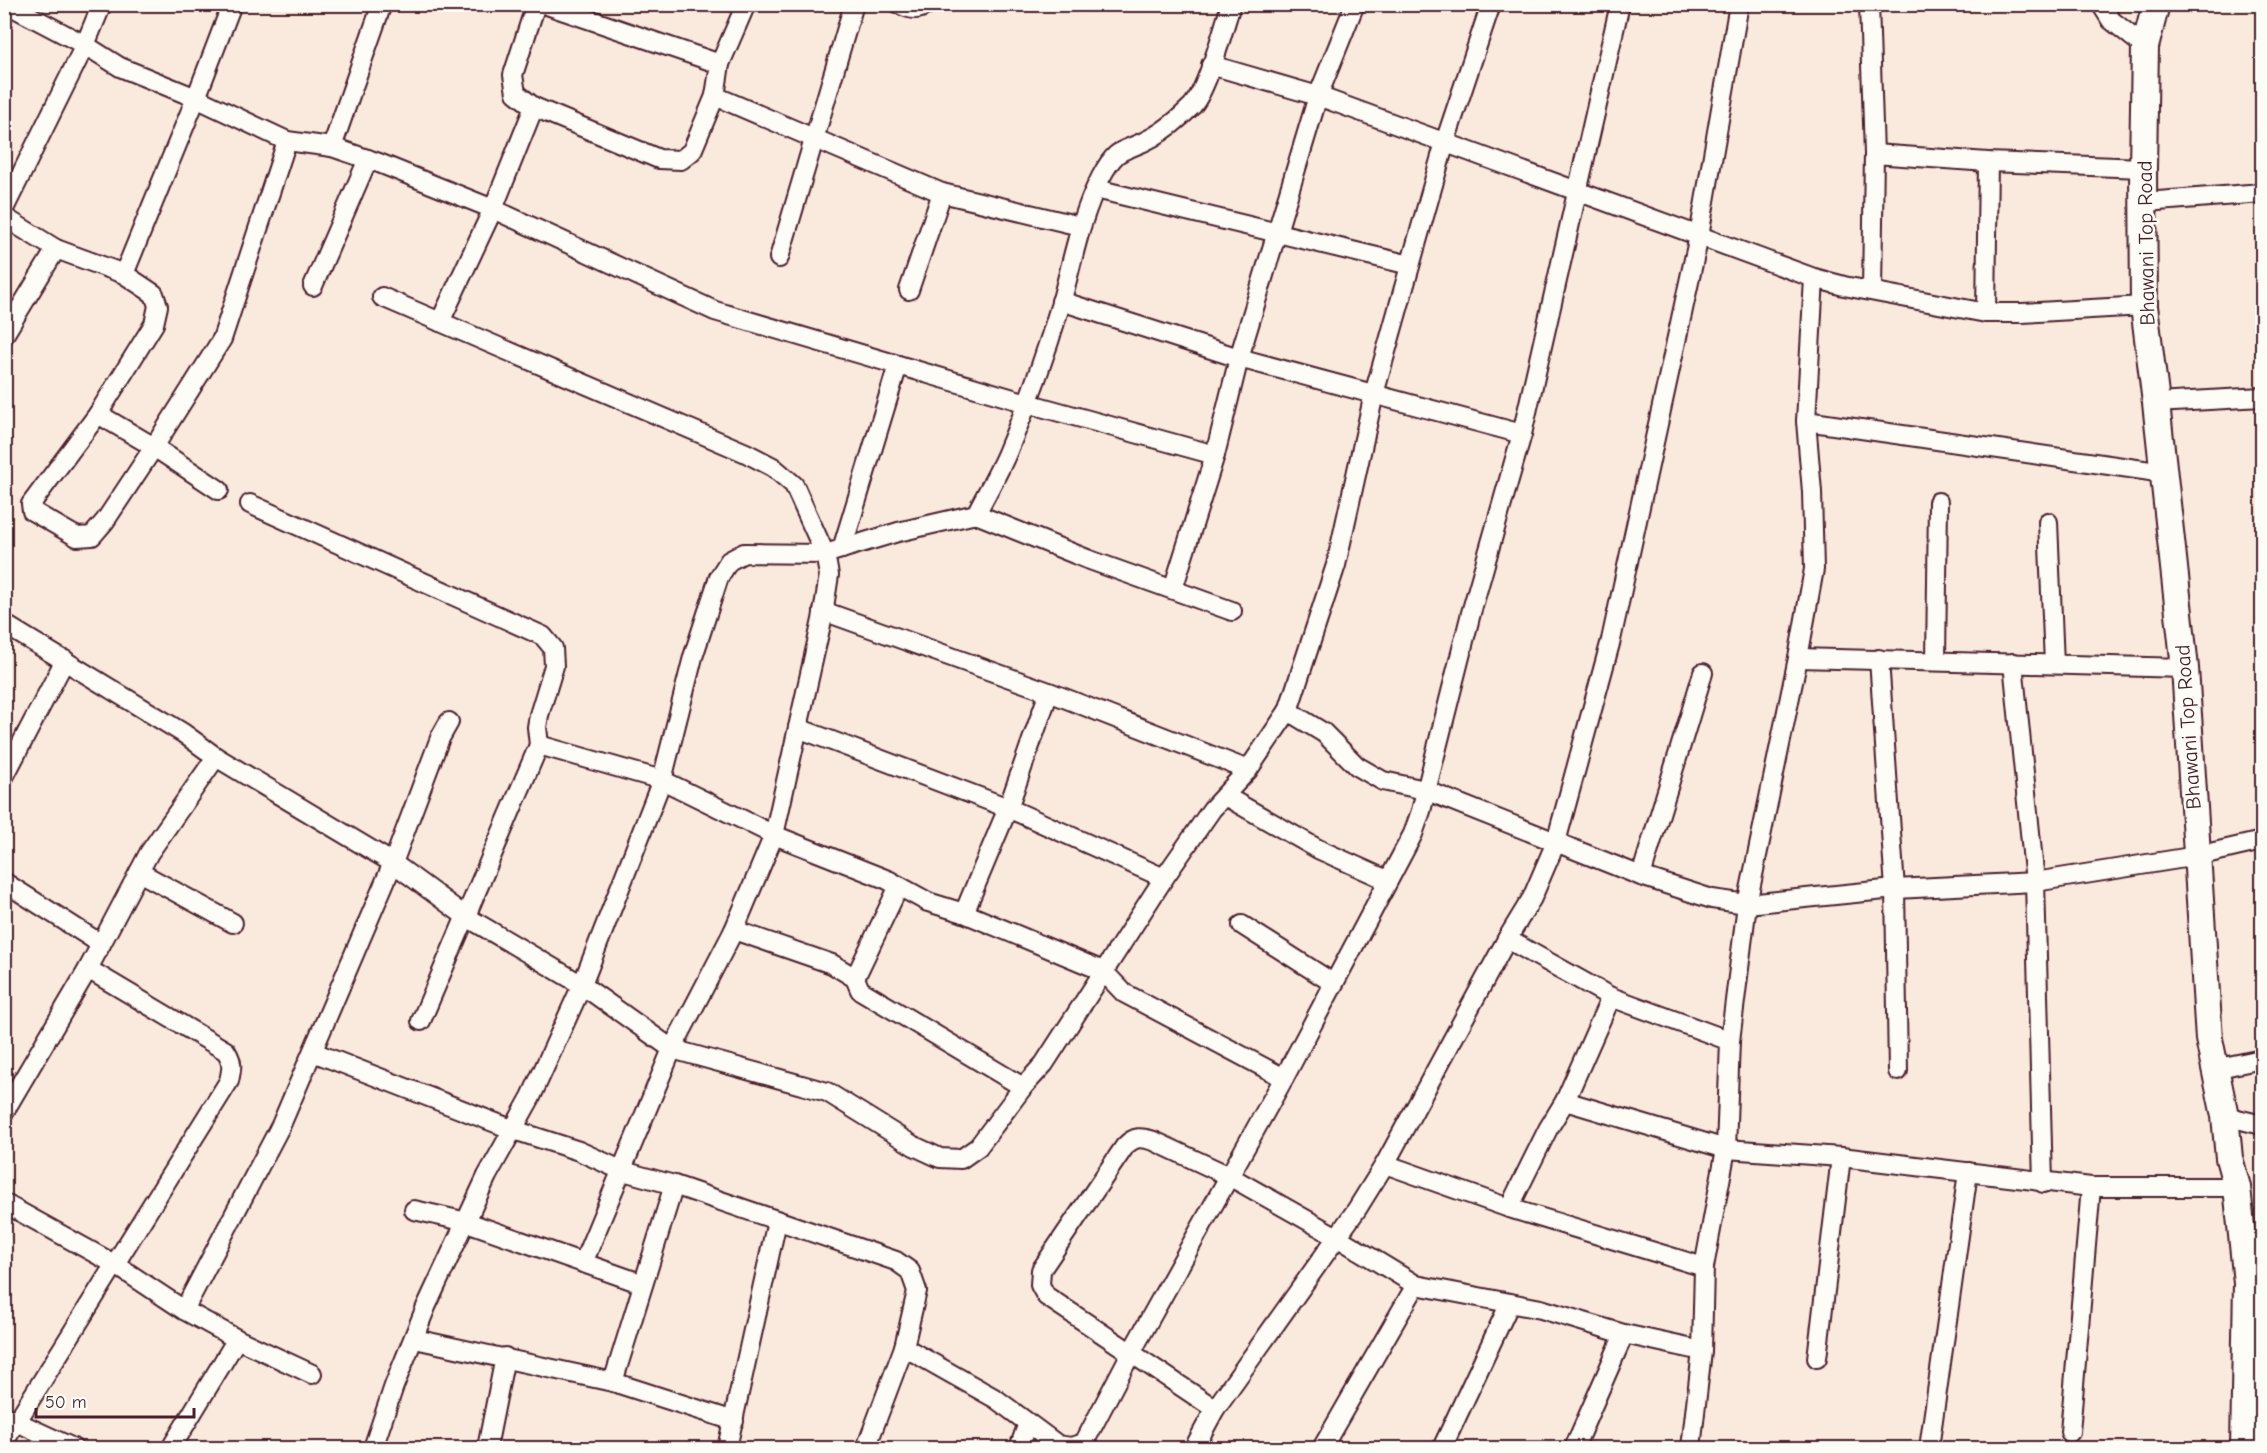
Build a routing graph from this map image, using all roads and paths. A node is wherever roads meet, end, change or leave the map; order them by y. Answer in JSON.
{"nodes":[{"id":1,"x":7,"y":4,"type":"edge"},
{"id":2,"x":102,"y":4,"type":"edge"},
{"id":3,"x":232,"y":4,"type":"edge"},
{"id":4,"x":382,"y":4,"type":"edge"},
{"id":5,"x":536,"y":4,"type":"edge"},
{"id":6,"x":544,"y":4,"type":"edge"},
{"id":7,"x":746,"y":4,"type":"edge"},
{"id":8,"x":854,"y":4,"type":"edge"},
{"id":9,"x":899,"y":4,"type":"edge"},
{"id":10,"x":927,"y":4,"type":"edge"},
{"id":11,"x":1231,"y":4,"type":"edge"},
{"id":12,"x":1355,"y":4,"type":"edge"},
{"id":13,"x":1491,"y":4,"type":"edge"},
{"id":14,"x":1620,"y":4,"type":"edge"},
{"id":15,"x":1739,"y":4,"type":"edge"},
{"id":16,"x":1869,"y":4,"type":"edge"},
{"id":17,"x":2101,"y":4,"type":"edge"},
{"id":18,"x":2156,"y":4,"type":"edge"},
{"id":19,"x":85,"y":45,"type":"junction"},
{"id":20,"x":2145,"y":47,"type":"junction"},
{"id":21,"x":720,"y":64,"type":"junction"},
{"id":22,"x":1211,"y":65,"type":"junction"},
{"id":23,"x":715,"y":96,"type":"junction"},
{"id":24,"x":1318,"y":96,"type":"junction"},
{"id":25,"x":196,"y":98,"type":"junction"},
{"id":26,"x":534,"y":107,"type":"junction"},
{"id":27,"x":813,"y":139,"type":"junction"},
{"id":28,"x":288,"y":141,"type":"junction"},
{"id":29,"x":1445,"y":142,"type":"junction"},
{"id":30,"x":332,"y":147,"type":"junction"},
{"id":31,"x":1874,"y":154,"type":"junction"},
{"id":32,"x":368,"y":159,"type":"junction"},
{"id":33,"x":1988,"y":162,"type":"junction"},
{"id":34,"x":2143,"y":168,"type":"junction"},
{"id":35,"x":1096,"y":189,"type":"junction"},
{"id":36,"x":1578,"y":192,"type":"junction"},
{"id":37,"x":942,"y":193,"type":"junction"},
{"id":38,"x":2262,"y":194,"type":"edge"},
{"id":39,"x":2145,"y":202,"type":"junction"},
{"id":40,"x":4,"y":209,"type":"edge"},
{"id":41,"x":493,"y":209,"type":"junction"},
{"id":42,"x":4,"y":217,"type":"edge"},
{"id":43,"x":1080,"y":226,"type":"junction"},
{"id":44,"x":1276,"y":233,"type":"junction"},
{"id":45,"x":1699,"y":236,"type":"junction"},
{"id":46,"x":56,"y":249,"type":"junction"},
{"id":47,"x":779,"y":258,"type":"dead end"},
{"id":48,"x":1410,"y":266,"type":"junction"},
{"id":49,"x":124,"y":274,"type":"junction"},
{"id":50,"x":1814,"y":278,"type":"junction"},
{"id":51,"x":313,"y":286,"type":"dead end"},
{"id":52,"x":909,"y":290,"type":"dead end"},
{"id":53,"x":1872,"y":291,"type":"junction"},
{"id":54,"x":382,"y":297,"type":"dead end"},
{"id":55,"x":1061,"y":301,"type":"junction"},
{"id":56,"x":2144,"y":306,"type":"junction"},
{"id":57,"x":1986,"y":313,"type":"junction"},
{"id":58,"x":440,"y":322,"type":"junction"},
{"id":59,"x":4,"y":335,"type":"edge"},
{"id":60,"x":1239,"y":358,"type":"junction"},
{"id":61,"x":898,"y":365,"type":"junction"},
{"id":62,"x":1374,"y":394,"type":"junction"},
{"id":63,"x":2262,"y":397,"type":"edge"},
{"id":64,"x":1027,"y":403,"type":"junction"},
{"id":65,"x":2156,"y":403,"type":"junction"},
{"id":66,"x":98,"y":414,"type":"junction"},
{"id":67,"x":1806,"y":421,"type":"junction"},
{"id":68,"x":1522,"y":434,"type":"junction"},
{"id":69,"x":154,"y":447,"type":"junction"},
{"id":70,"x":1215,"y":455,"type":"junction"},
{"id":71,"x":2164,"y":473,"type":"junction"},
{"id":72,"x":219,"y":490,"type":"dead end"},
{"id":73,"x":1938,"y":502,"type":"dead end"},
{"id":74,"x":250,"y":504,"type":"dead end"},
{"id":75,"x":976,"y":514,"type":"junction"},
{"id":76,"x":2048,"y":522,"type":"dead end"},
{"id":77,"x":833,"y":552,"type":"junction"},
{"id":78,"x":1173,"y":589,"type":"junction"},
{"id":79,"x":823,"y":611,"type":"junction"},
{"id":80,"x":1233,"y":611,"type":"dead end"},
{"id":81,"x":4,"y":624,"type":"edge"},
{"id":82,"x":1798,"y":658,"type":"junction"},
{"id":83,"x":1879,"y":659,"type":"junction"},
{"id":84,"x":65,"y":660,"type":"junction"},
{"id":85,"x":1936,"y":660,"type":"junction"},
{"id":86,"x":2013,"y":663,"type":"junction"},
{"id":87,"x":2054,"y":664,"type":"junction"},
{"id":88,"x":2185,"y":668,"type":"junction"},
{"id":89,"x":1702,"y":673,"type":"dead end"},
{"id":90,"x":1049,"y":692,"type":"junction"},
{"id":91,"x":1288,"y":711,"type":"junction"},
{"id":92,"x":449,"y":722,"type":"dead end"},
{"id":93,"x":798,"y":728,"type":"junction"},
{"id":94,"x":539,"y":745,"type":"junction"},
{"id":95,"x":216,"y":757,"type":"junction"},
{"id":96,"x":1248,"y":770,"type":"junction"},
{"id":97,"x":4,"y":777,"type":"edge"},
{"id":98,"x":662,"y":780,"type":"junction"},
{"id":99,"x":1425,"y":790,"type":"junction"},
{"id":100,"x":1225,"y":795,"type":"junction"},
{"id":101,"x":1008,"y":808,"type":"junction"},
{"id":102,"x":774,"y":835,"type":"junction"},
{"id":103,"x":1556,"y":842,"type":"junction"},
{"id":104,"x":2262,"y":842,"type":"edge"},
{"id":105,"x":2197,"y":856,"type":"junction"},
{"id":106,"x":393,"y":862,"type":"junction"},
{"id":107,"x":139,"y":872,"type":"junction"},
{"id":108,"x":1641,"y":876,"type":"junction"},
{"id":109,"x":1164,"y":878,"type":"junction"},
{"id":110,"x":1387,"y":880,"type":"junction"},
{"id":111,"x":4,"y":882,"type":"edge"},
{"id":112,"x":2035,"y":882,"type":"junction"},
{"id":113,"x":899,"y":886,"type":"junction"},
{"id":114,"x":1895,"y":889,"type":"junction"},
{"id":115,"x":1747,"y":904,"type":"junction"},
{"id":116,"x":964,"y":914,"type":"junction"},
{"id":117,"x":465,"y":916,"type":"junction"},
{"id":118,"x":233,"y":923,"type":"dead end"},
{"id":119,"x":1242,"y":925,"type":"dead end"},
{"id":120,"x":735,"y":930,"type":"junction"},
{"id":121,"x":1507,"y":939,"type":"junction"},
{"id":122,"x":100,"y":944,"type":"junction"},
{"id":123,"x":88,"y":969,"type":"junction"},
{"id":124,"x":1103,"y":971,"type":"junction"},
{"id":125,"x":855,"y":978,"type":"junction"},
{"id":126,"x":1333,"y":983,"type":"junction"},
{"id":127,"x":582,"y":985,"type":"junction"},
{"id":128,"x":1611,"y":997,"type":"junction"},
{"id":129,"x":421,"y":1021,"type":"dead end"},
{"id":130,"x":1730,"y":1041,"type":"junction"},
{"id":131,"x":672,"y":1048,"type":"junction"},
{"id":132,"x":313,"y":1052,"type":"junction"},
{"id":133,"x":2262,"y":1059,"type":"edge"},
{"id":134,"x":2214,"y":1069,"type":"junction"},
{"id":135,"x":1898,"y":1071,"type":"dead end"},
{"id":136,"x":1284,"y":1078,"type":"junction"},
{"id":137,"x":1023,"y":1087,"type":"junction"},
{"id":138,"x":1565,"y":1101,"type":"junction"},
{"id":139,"x":4,"y":1112,"type":"edge"},
{"id":140,"x":2225,"y":1116,"type":"junction"},
{"id":141,"x":2262,"y":1125,"type":"edge"},
{"id":142,"x":514,"y":1130,"type":"junction"},
{"id":143,"x":1726,"y":1149,"type":"junction"},
{"id":144,"x":1841,"y":1157,"type":"junction"},
{"id":145,"x":1385,"y":1164,"type":"junction"},
{"id":146,"x":622,"y":1171,"type":"junction"},
{"id":147,"x":1968,"y":1172,"type":"junction"},
{"id":148,"x":1229,"y":1176,"type":"junction"},
{"id":149,"x":2043,"y":1183,"type":"junction"},
{"id":150,"x":674,"y":1185,"type":"junction"},
{"id":151,"x":2091,"y":1187,"type":"junction"},
{"id":152,"x":2237,"y":1187,"type":"junction"},
{"id":153,"x":4,"y":1203,"type":"edge"},
{"id":154,"x":1509,"y":1208,"type":"junction"},
{"id":155,"x":414,"y":1210,"type":"dead end"},
{"id":156,"x":777,"y":1221,"type":"junction"},
{"id":157,"x":467,"y":1222,"type":"junction"},
{"id":158,"x":1337,"y":1237,"type":"junction"},
{"id":159,"x":583,"y":1263,"type":"junction"},
{"id":160,"x":116,"y":1265,"type":"junction"},
{"id":161,"x":1704,"y":1267,"type":"junction"},
{"id":162,"x":643,"y":1284,"type":"junction"},
{"id":163,"x":1416,"y":1285,"type":"junction"},
{"id":164,"x":1510,"y":1303,"type":"junction"},
{"id":165,"x":184,"y":1310,"type":"junction"},
{"id":166,"x":1624,"y":1334,"type":"junction"},
{"id":167,"x":237,"y":1339,"type":"junction"},
{"id":168,"x":415,"y":1339,"type":"junction"},
{"id":169,"x":904,"y":1347,"type":"junction"},
{"id":170,"x":1132,"y":1351,"type":"junction"},
{"id":171,"x":1702,"y":1351,"type":"junction"},
{"id":172,"x":505,"y":1357,"type":"junction"},
{"id":173,"x":1817,"y":1358,"type":"dead end"},
{"id":174,"x":312,"y":1374,"type":"dead end"},
{"id":175,"x":613,"y":1382,"type":"junction"},
{"id":176,"x":1215,"y":1409,"type":"junction"},
{"id":177,"x":12,"y":1419,"type":"edge"},
{"id":178,"x":734,"y":1421,"type":"junction"},
{"id":179,"x":1028,"y":1423,"type":"junction"},
{"id":180,"x":2070,"y":1432,"type":"dead end"},
{"id":181,"x":4,"y":1442,"type":"edge"},
{"id":182,"x":73,"y":1449,"type":"edge"},
{"id":183,"x":171,"y":1449,"type":"edge"},
{"id":184,"x":373,"y":1449,"type":"edge"},
{"id":185,"x":487,"y":1449,"type":"edge"},
{"id":186,"x":727,"y":1449,"type":"edge"},
{"id":187,"x":866,"y":1449,"type":"edge"},
{"id":188,"x":1018,"y":1449,"type":"edge"},
{"id":189,"x":1194,"y":1449,"type":"edge"},
{"id":190,"x":1322,"y":1449,"type":"edge"},
{"id":191,"x":1442,"y":1449,"type":"edge"},
{"id":192,"x":1574,"y":1449,"type":"edge"},
{"id":193,"x":1691,"y":1449,"type":"edge"},
{"id":194,"x":1929,"y":1449,"type":"edge"},
{"id":195,"x":2244,"y":1449,"type":"edge"}],
"edges":[{"from":1,"to":19,"type":"street"},
{"from":2,"to":19,"type":"street"},
{"from":3,"to":25,"type":"street"},
{"from":4,"to":30,"type":"street"},
{"from":5,"to":26,"type":"street"},
{"from":6,"to":21,"type":"street"},
{"from":7,"to":21,"type":"street"},
{"from":8,"to":27,"type":"street"},
{"from":9,"to":10,"type":"street"},
{"from":11,"to":22,"type":"street"},
{"from":12,"to":24,"type":"street"},
{"from":13,"to":29,"type":"street"},
{"from":14,"to":36,"type":"street"},
{"from":15,"to":45,"type":"street"},
{"from":16,"to":31,"type":"street"},
{"from":17,"to":20,"type":"street"},
{"from":18,"to":20,"type":"street","name":"Bhawani Top Road"},
{"from":19,"to":25,"type":"street"},
{"from":19,"to":40,"type":"street"},
{"from":20,"to":34,"type":"street","name":"Bhawani Top Road"},
{"from":21,"to":23,"type":"street"},
{"from":22,"to":24,"type":"street"},
{"from":22,"to":35,"type":"street"},
{"from":23,"to":26,"type":"street"},
{"from":23,"to":27,"type":"street"},
{"from":24,"to":29,"type":"street"},
{"from":24,"to":44,"type":"street"},
{"from":25,"to":28,"type":"street"},
{"from":25,"to":49,"type":"street"},
{"from":26,"to":41,"type":"street"},
{"from":27,"to":37,"type":"street"},
{"from":27,"to":47,"type":"street"},
{"from":28,"to":30,"type":"street"},
{"from":28,"to":69,"type":"street"},
{"from":29,"to":36,"type":"street"},
{"from":29,"to":48,"type":"street"},
{"from":30,"to":32,"type":"street"},
{"from":31,"to":33,"type":"street"},
{"from":31,"to":53,"type":"street"},
{"from":32,"to":41,"type":"street"},
{"from":32,"to":51,"type":"street"},
{"from":33,"to":34,"type":"street"},
{"from":33,"to":57,"type":"street"},
{"from":34,"to":39,"type":"street","name":"Bhawani Top Road"},
{"from":35,"to":43,"type":"street"},
{"from":35,"to":44,"type":"street"},
{"from":36,"to":45,"type":"street"},
{"from":36,"to":68,"type":"street"},
{"from":37,"to":43,"type":"street"},
{"from":37,"to":52,"type":"street"},
{"from":38,"to":39,"type":"street"},
{"from":39,"to":56,"type":"street","name":"Bhawani Top Road"},
{"from":41,"to":58,"type":"street"},
{"from":41,"to":61,"type":"street"},
{"from":42,"to":46,"type":"street"},
{"from":43,"to":55,"type":"street"},
{"from":44,"to":48,"type":"street"},
{"from":44,"to":60,"type":"street"},
{"from":45,"to":50,"type":"street"},
{"from":45,"to":103,"type":"street"},
{"from":46,"to":49,"type":"street"},
{"from":46,"to":59,"type":"street"},
{"from":48,"to":62,"type":"street"},
{"from":49,"to":66,"type":"street"},
{"from":50,"to":53,"type":"street"},
{"from":50,"to":67,"type":"street"},
{"from":53,"to":57,"type":"street"},
{"from":54,"to":58,"type":"street"},
{"from":55,"to":60,"type":"street"},
{"from":55,"to":64,"type":"street"},
{"from":56,"to":57,"type":"street"},
{"from":56,"to":65,"type":"street","name":"Bhawani Top Road"},
{"from":58,"to":77,"type":"street"},
{"from":60,"to":62,"type":"street"},
{"from":60,"to":70,"type":"street"},
{"from":61,"to":64,"type":"street"},
{"from":61,"to":77,"type":"street"},
{"from":62,"to":68,"type":"street"},
{"from":62,"to":91,"type":"street"},
{"from":63,"to":65,"type":"street"},
{"from":64,"to":70,"type":"street"},
{"from":64,"to":75,"type":"street"},
{"from":65,"to":71,"type":"street","name":"Bhawani Top Road"},
{"from":66,"to":69,"type":"street"},
{"from":66,"to":69,"type":"street"},
{"from":67,"to":71,"type":"street"},
{"from":67,"to":82,"type":"street"},
{"from":68,"to":99,"type":"street"},
{"from":69,"to":72,"type":"street"},
{"from":70,"to":78,"type":"street"},
{"from":71,"to":88,"type":"street","name":"Bhawani Top Road"},
{"from":73,"to":85,"type":"street"},
{"from":74,"to":94,"type":"street"},
{"from":75,"to":77,"type":"street"},
{"from":75,"to":78,"type":"street"},
{"from":76,"to":87,"type":"street"},
{"from":77,"to":79,"type":"street"},
{"from":77,"to":98,"type":"street"},
{"from":78,"to":80,"type":"street"},
{"from":79,"to":90,"type":"street"},
{"from":79,"to":93,"type":"street"},
{"from":81,"to":84,"type":"street"},
{"from":82,"to":83,"type":"street"},
{"from":82,"to":115,"type":"street"},
{"from":83,"to":85,"type":"street"},
{"from":83,"to":114,"type":"street"},
{"from":84,"to":95,"type":"street"},
{"from":84,"to":97,"type":"street"},
{"from":85,"to":86,"type":"street"},
{"from":86,"to":87,"type":"street"},
{"from":86,"to":112,"type":"street"},
{"from":87,"to":88,"type":"street"},
{"from":88,"to":105,"type":"street","name":"Bhawani Top Road"},
{"from":89,"to":108,"type":"street"},
{"from":90,"to":96,"type":"street"},
{"from":90,"to":101,"type":"street"},
{"from":91,"to":96,"type":"street"},
{"from":91,"to":99,"type":"street"},
{"from":92,"to":106,"type":"street"},
{"from":93,"to":101,"type":"street"},
{"from":93,"to":102,"type":"street"},
{"from":94,"to":98,"type":"street"},
{"from":94,"to":117,"type":"street"},
{"from":95,"to":106,"type":"street"},
{"from":95,"to":107,"type":"street"},
{"from":96,"to":100,"type":"street"},
{"from":98,"to":102,"type":"street"},
{"from":98,"to":127,"type":"street"},
{"from":99,"to":103,"type":"street"},
{"from":99,"to":110,"type":"street"},
{"from":100,"to":109,"type":"street"},
{"from":100,"to":110,"type":"street"},
{"from":101,"to":109,"type":"street"},
{"from":101,"to":116,"type":"street"},
{"from":102,"to":113,"type":"street"},
{"from":102,"to":120,"type":"street"},
{"from":103,"to":108,"type":"street"},
{"from":103,"to":121,"type":"street"},
{"from":104,"to":105,"type":"street"},
{"from":105,"to":112,"type":"street"},
{"from":105,"to":134,"type":"street","name":"Bhawani Top Road"},
{"from":106,"to":117,"type":"street"},
{"from":106,"to":132,"type":"street"},
{"from":107,"to":118,"type":"street"},
{"from":107,"to":122,"type":"street"},
{"from":108,"to":115,"type":"street"},
{"from":109,"to":124,"type":"street"},
{"from":110,"to":126,"type":"street"},
{"from":111,"to":122,"type":"street"},
{"from":112,"to":114,"type":"street"},
{"from":112,"to":149,"type":"street"},
{"from":113,"to":116,"type":"street"},
{"from":113,"to":125,"type":"street"},
{"from":114,"to":115,"type":"street"},
{"from":114,"to":135,"type":"street"},
{"from":115,"to":130,"type":"street"},
{"from":116,"to":124,"type":"street"},
{"from":117,"to":127,"type":"street"},
{"from":117,"to":129,"type":"street"},
{"from":119,"to":126,"type":"street"},
{"from":120,"to":125,"type":"street"},
{"from":120,"to":131,"type":"street"},
{"from":121,"to":128,"type":"street"},
{"from":121,"to":145,"type":"street"},
{"from":122,"to":123,"type":"street"},
{"from":123,"to":139,"type":"street"},
{"from":123,"to":160,"type":"street"},
{"from":124,"to":136,"type":"street"},
{"from":124,"to":137,"type":"street"},
{"from":125,"to":137,"type":"street"},
{"from":126,"to":136,"type":"street"},
{"from":127,"to":131,"type":"street"},
{"from":127,"to":142,"type":"street"},
{"from":128,"to":130,"type":"street"},
{"from":128,"to":138,"type":"street"},
{"from":130,"to":143,"type":"street"},
{"from":131,"to":137,"type":"street"},
{"from":131,"to":146,"type":"street"},
{"from":132,"to":142,"type":"street"},
{"from":132,"to":165,"type":"street"},
{"from":133,"to":134,"type":"street"},
{"from":134,"to":140,"type":"street","name":"Bhawani Top Road"},
{"from":136,"to":148,"type":"street"},
{"from":138,"to":143,"type":"street"},
{"from":138,"to":154,"type":"street"},
{"from":140,"to":141,"type":"street"},
{"from":140,"to":152,"type":"street","name":"Bhawani Top Road"},
{"from":142,"to":146,"type":"street"},
{"from":142,"to":157,"type":"street"},
{"from":143,"to":144,"type":"street"},
{"from":143,"to":161,"type":"street"},
{"from":144,"to":147,"type":"street"},
{"from":144,"to":173,"type":"street"},
{"from":145,"to":154,"type":"street"},
{"from":145,"to":158,"type":"street"},
{"from":146,"to":150,"type":"street"},
{"from":146,"to":159,"type":"street"},
{"from":147,"to":149,"type":"street"},
{"from":147,"to":194,"type":"street"},
{"from":148,"to":158,"type":"street"},
{"from":148,"to":170,"type":"street"},
{"from":148,"to":170,"type":"street"},
{"from":149,"to":151,"type":"street"},
{"from":150,"to":156,"type":"street"},
{"from":150,"to":162,"type":"street"},
{"from":151,"to":152,"type":"street"},
{"from":151,"to":180,"type":"street"},
{"from":152,"to":195,"type":"street","name":"Bhawani Top Road"},
{"from":153,"to":160,"type":"street"},
{"from":154,"to":161,"type":"street"},
{"from":155,"to":157,"type":"street"},
{"from":156,"to":169,"type":"street"},
{"from":156,"to":178,"type":"street"},
{"from":157,"to":159,"type":"street"},
{"from":157,"to":168,"type":"street"},
{"from":158,"to":163,"type":"street"},
{"from":158,"to":176,"type":"street"},
{"from":159,"to":162,"type":"street"},
{"from":160,"to":165,"type":"street"},
{"from":160,"to":177,"type":"street"},
{"from":161,"to":171,"type":"street"},
{"from":162,"to":175,"type":"street"},
{"from":163,"to":164,"type":"street"},
{"from":163,"to":190,"type":"street"},
{"from":164,"to":166,"type":"street"},
{"from":164,"to":191,"type":"street"},
{"from":165,"to":167,"type":"street"},
{"from":166,"to":171,"type":"street"},
{"from":166,"to":192,"type":"street"},
{"from":167,"to":174,"type":"street"},
{"from":167,"to":183,"type":"street"},
{"from":168,"to":172,"type":"street"},
{"from":168,"to":184,"type":"street"},
{"from":169,"to":179,"type":"street"},
{"from":169,"to":187,"type":"street"},
{"from":170,"to":176,"type":"street"},
{"from":170,"to":179,"type":"street"},
{"from":171,"to":193,"type":"street"},
{"from":172,"to":175,"type":"street"},
{"from":172,"to":185,"type":"street"},
{"from":175,"to":178,"type":"street"},
{"from":176,"to":189,"type":"street"},
{"from":177,"to":181,"type":"street"},
{"from":177,"to":182,"type":"street"},
{"from":178,"to":186,"type":"street"},
{"from":179,"to":188,"type":"street"}]}
